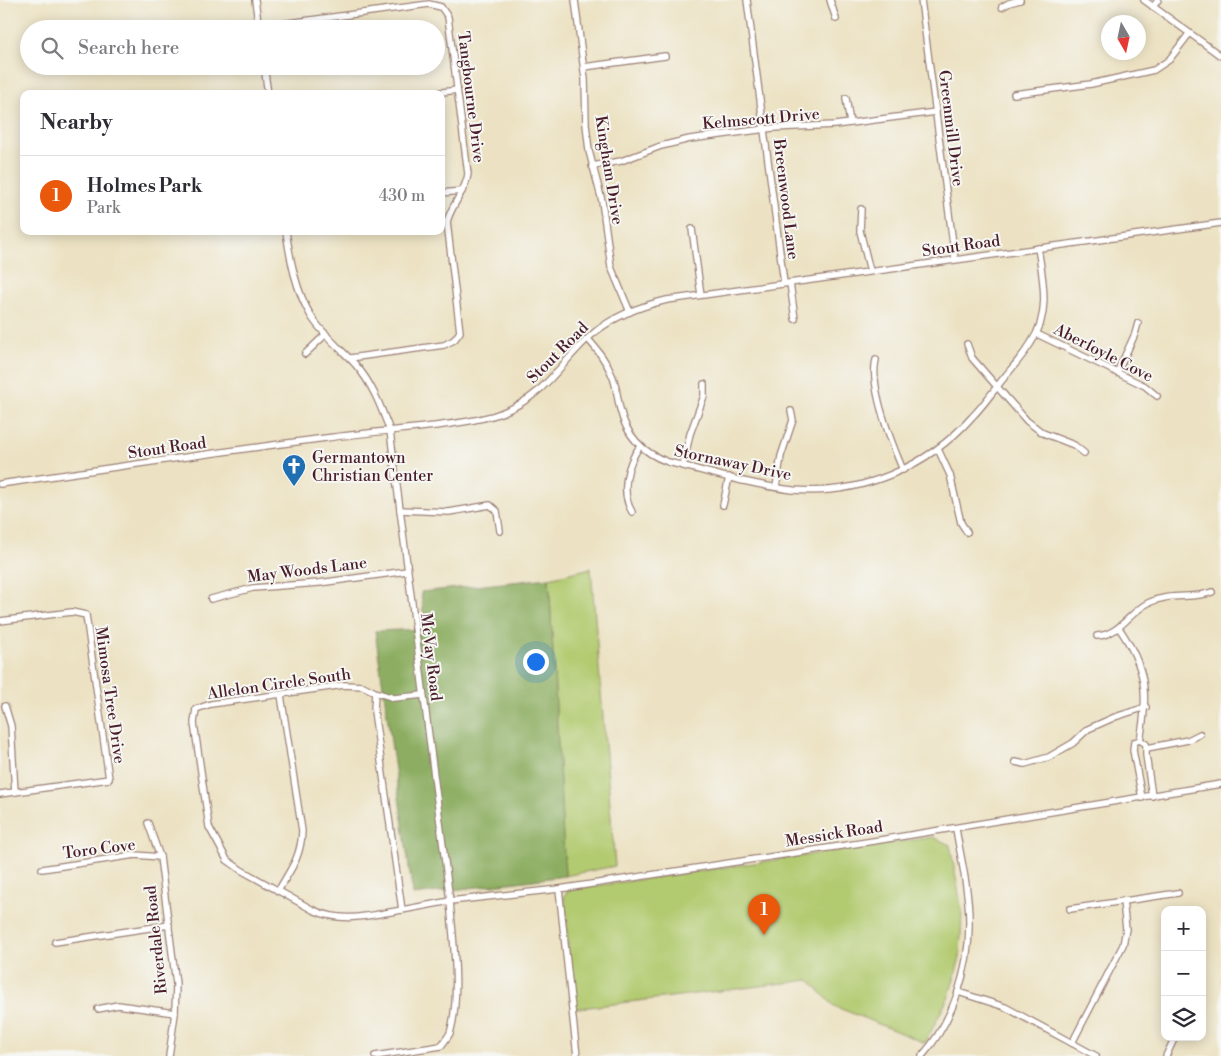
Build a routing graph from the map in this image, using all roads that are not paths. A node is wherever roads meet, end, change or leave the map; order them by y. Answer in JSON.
{"nodes":[{"id":1,"x":255,"y":0,"type":"edge"},
{"id":2,"x":575,"y":0,"type":"edge"},
{"id":3,"x":747,"y":0,"type":"edge"},
{"id":4,"x":830,"y":0,"type":"edge"},
{"id":5,"x":921,"y":0,"type":"edge"},
{"id":6,"x":1020,"y":0,"type":"edge"},
{"id":7,"x":1144,"y":0,"type":"edge"},
{"id":8,"x":1158,"y":0,"type":"edge"},
{"id":9,"x":1002,"y":7,"type":"dead end"},
{"id":10,"x":1153,"y":7,"type":"junction"},
{"id":11,"x":836,"y":19,"type":"dead end"},
{"id":12,"x":258,"y":20,"type":"edge"},
{"id":13,"x":314,"y":20,"type":"edge"},
{"id":14,"x":1189,"y":34,"type":"junction"},
{"id":15,"x":665,"y":56,"type":"dead end"},
{"id":16,"x":1221,"y":56,"type":"edge"},
{"id":17,"x":584,"y":67,"type":"junction"},
{"id":18,"x":265,"y":75,"type":"edge"},
{"id":19,"x":267,"y":90,"type":"edge"},
{"id":20,"x":458,"y":90,"type":"junction"},
{"id":21,"x":445,"y":92,"type":"edge"},
{"id":22,"x":1014,"y":94,"type":"dead end"},
{"id":23,"x":846,"y":98,"type":"dead end"},
{"id":24,"x":936,"y":112,"type":"junction"},
{"id":25,"x":850,"y":124,"type":"junction"},
{"id":26,"x":764,"y":129,"type":"junction"},
{"id":27,"x":592,"y":166,"type":"junction"},
{"id":28,"x":462,"y":191,"type":"junction"},
{"id":29,"x":445,"y":193,"type":"edge"},
{"id":30,"x":861,"y":209,"type":"dead end"},
{"id":31,"x":1221,"y":223,"type":"edge"},
{"id":32,"x":692,"y":229,"type":"dead end"},
{"id":33,"x":287,"y":235,"type":"edge"},
{"id":34,"x":1038,"y":248,"type":"junction"},
{"id":35,"x":955,"y":260,"type":"junction"},
{"id":36,"x":870,"y":271,"type":"junction"},
{"id":37,"x":787,"y":283,"type":"junction"},
{"id":38,"x":701,"y":295,"type":"junction"},
{"id":39,"x":630,"y":312,"type":"junction"},
{"id":40,"x":795,"y":319,"type":"dead end"},
{"id":41,"x":1138,"y":323,"type":"dead end"},
{"id":42,"x":326,"y":334,"type":"junction"},
{"id":43,"x":1037,"y":334,"type":"junction"},
{"id":44,"x":588,"y":339,"type":"junction"},
{"id":45,"x":967,"y":344,"type":"dead end"},
{"id":46,"x":305,"y":354,"type":"dead end"},
{"id":47,"x":350,"y":358,"type":"junction"},
{"id":48,"x":876,"y":360,"type":"dead end"},
{"id":49,"x":1117,"y":373,"type":"junction"},
{"id":50,"x":704,"y":384,"type":"dead end"},
{"id":51,"x":997,"y":386,"type":"junction"},
{"id":52,"x":1157,"y":396,"type":"dead end"},
{"id":53,"x":791,"y":411,"type":"dead end"},
{"id":54,"x":390,"y":431,"type":"junction"},
{"id":55,"x":640,"y":446,"type":"junction"},
{"id":56,"x":938,"y":449,"type":"junction"},
{"id":57,"x":1084,"y":453,"type":"dead end"},
{"id":58,"x":683,"y":466,"type":"junction"},
{"id":59,"x":903,"y":470,"type":"junction"},
{"id":60,"x":729,"y":477,"type":"junction"},
{"id":61,"x":0,"y":484,"type":"edge"},
{"id":62,"x":776,"y":487,"type":"junction"},
{"id":63,"x":723,"y":505,"type":"dead end"},
{"id":64,"x":400,"y":510,"type":"junction"},
{"id":65,"x":632,"y":512,"type":"dead end"},
{"id":66,"x":500,"y":531,"type":"dead end"},
{"id":67,"x":967,"y":532,"type":"dead end"},
{"id":68,"x":407,"y":571,"type":"junction"},
{"id":69,"x":1212,"y":592,"type":"dead end"},
{"id":70,"x":211,"y":599,"type":"dead end"},
{"id":71,"x":0,"y":621,"type":"edge"},
{"id":72,"x":1119,"y":628,"type":"junction"},
{"id":73,"x":1097,"y":636,"type":"dead end"},
{"id":74,"x":375,"y":692,"type":"junction"},
{"id":75,"x":281,"y":695,"type":"junction"},
{"id":76,"x":423,"y":695,"type":"junction"},
{"id":77,"x":5,"y":706,"type":"dead end"},
{"id":78,"x":1146,"y":707,"type":"junction"},
{"id":79,"x":196,"y":709,"type":"joint"},
{"id":80,"x":1200,"y":734,"type":"dead end"},
{"id":81,"x":1140,"y":740,"type":"junction"},
{"id":82,"x":1146,"y":748,"type":"junction"},
{"id":83,"x":1015,"y":762,"type":"dead end"},
{"id":84,"x":1221,"y":784,"type":"edge"},
{"id":85,"x":15,"y":792,"type":"junction"},
{"id":86,"x":0,"y":794,"type":"edge"},
{"id":87,"x":1152,"y":796,"type":"junction"},
{"id":88,"x":1142,"y":798,"type":"junction"},
{"id":89,"x":148,"y":823,"type":"dead end"},
{"id":90,"x":956,"y":829,"type":"junction"},
{"id":91,"x":160,"y":857,"type":"junction"},
{"id":92,"x":42,"y":869,"type":"dead end"},
{"id":93,"x":559,"y":889,"type":"junction"},
{"id":94,"x":278,"y":891,"type":"junction"},
{"id":95,"x":1178,"y":893,"type":"dead end"},
{"id":96,"x":450,"y":901,"type":"junction"},
{"id":97,"x":1123,"y":901,"type":"junction"},
{"id":98,"x":1070,"y":909,"type":"dead end"},
{"id":99,"x":402,"y":910,"type":"junction"},
{"id":100,"x":169,"y":926,"type":"junction"},
{"id":101,"x":55,"y":942,"type":"dead end"},
{"id":102,"x":958,"y":992,"type":"junction"},
{"id":103,"x":98,"y":1009,"type":"dead end"},
{"id":104,"x":175,"y":1013,"type":"junction"},
{"id":105,"x":1174,"y":1041,"type":"edge"},
{"id":106,"x":1072,"y":1043,"type":"junction"},
{"id":107,"x":927,"y":1050,"type":"junction"},
{"id":108,"x":392,"y":1055,"type":"edge"},
{"id":109,"x":169,"y":1056,"type":"edge"},
{"id":110,"x":375,"y":1056,"type":"edge"},
{"id":111,"x":577,"y":1056,"type":"edge"},
{"id":112,"x":922,"y":1056,"type":"edge"},
{"id":113,"x":933,"y":1056,"type":"edge"},
{"id":114,"x":1096,"y":1056,"type":"edge"},
{"id":115,"x":1166,"y":1056,"type":"edge"}],
"edges":[{"from":1,"to":12,"type":"street"},
{"from":2,"to":17,"type":"street","name":"Kingham Drive"},
{"from":3,"to":26,"type":"street","name":"Breenwood Lane"},
{"from":4,"to":11,"type":"street"},
{"from":5,"to":24,"type":"street","name":"Greenmill Drive"},
{"from":6,"to":9,"type":"street"},
{"from":7,"to":10,"type":"street"},
{"from":8,"to":10,"type":"street"},
{"from":10,"to":14,"type":"street"},
{"from":13,"to":20,"type":"street","name":"Tangbourne Drive"},
{"from":14,"to":16,"type":"street"},
{"from":14,"to":22,"type":"street"},
{"from":15,"to":17,"type":"street"},
{"from":17,"to":27,"type":"street","name":"Kingham Drive"},
{"from":18,"to":19,"type":"street"},
{"from":20,"to":21,"type":"street"},
{"from":20,"to":28,"type":"street","name":"Tangbourne Drive"},
{"from":23,"to":25,"type":"street"},
{"from":24,"to":25,"type":"street","name":"Kelmscott Drive"},
{"from":24,"to":35,"type":"street","name":"Greenmill Drive"},
{"from":25,"to":26,"type":"street","name":"Kelmscott Drive"},
{"from":26,"to":27,"type":"street","name":"Kelmscott Drive"},
{"from":26,"to":37,"type":"street","name":"Breenwood Lane"},
{"from":27,"to":39,"type":"street","name":"Kingham Drive"},
{"from":28,"to":29,"type":"street"},
{"from":28,"to":47,"type":"street","name":"Tangbourne Drive"},
{"from":30,"to":36,"type":"street"},
{"from":31,"to":34,"type":"street","name":"Stout Road"},
{"from":32,"to":38,"type":"street"},
{"from":33,"to":42,"type":"street","name":"McVay Road"},
{"from":34,"to":35,"type":"street","name":"Stout Road"},
{"from":34,"to":43,"type":"street","name":"Stornaway Drive"},
{"from":35,"to":36,"type":"street","name":"Stout Road"},
{"from":36,"to":37,"type":"street","name":"Stout Road"},
{"from":37,"to":38,"type":"street","name":"Stout Road"},
{"from":37,"to":40,"type":"street","name":"Breenwood Lane"},
{"from":38,"to":39,"type":"street","name":"Stout Road"},
{"from":39,"to":44,"type":"street","name":"Stout Road"},
{"from":41,"to":49,"type":"street"},
{"from":42,"to":46,"type":"street"},
{"from":42,"to":47,"type":"street","name":"McVay Road"},
{"from":43,"to":49,"type":"street","name":"Aberfoyle Cove"},
{"from":43,"to":51,"type":"street","name":"Stornaway Drive"},
{"from":44,"to":54,"type":"street","name":"Stout Road"},
{"from":44,"to":55,"type":"street","name":"Stornaway Drive"},
{"from":45,"to":51,"type":"street"},
{"from":47,"to":54,"type":"street","name":"McVay Road"},
{"from":48,"to":59,"type":"street"},
{"from":49,"to":52,"type":"street","name":"Aberfoyle Cove"},
{"from":50,"to":58,"type":"street"},
{"from":51,"to":56,"type":"street","name":"Stornaway Drive"},
{"from":51,"to":57,"type":"street"},
{"from":53,"to":62,"type":"street"},
{"from":54,"to":61,"type":"street","name":"Stout Road"},
{"from":54,"to":64,"type":"street","name":"McVay Road"},
{"from":55,"to":58,"type":"street","name":"Stornaway Drive"},
{"from":55,"to":65,"type":"street"},
{"from":56,"to":59,"type":"street","name":"Stornaway Drive"},
{"from":56,"to":67,"type":"street"},
{"from":58,"to":60,"type":"street","name":"Stornaway Drive"},
{"from":59,"to":62,"type":"street","name":"Stornaway Drive"},
{"from":60,"to":62,"type":"street","name":"Stornaway Drive"},
{"from":60,"to":63,"type":"street"},
{"from":64,"to":66,"type":"street"},
{"from":64,"to":68,"type":"street","name":"McVay Road"},
{"from":68,"to":70,"type":"street","name":"May Woods Lane"},
{"from":68,"to":76,"type":"street","name":"McVay Road"},
{"from":69,"to":72,"type":"street"},
{"from":71,"to":85,"type":"street","name":"Mimosa Tree Drive"},
{"from":72,"to":73,"type":"street"},
{"from":72,"to":78,"type":"street"},
{"from":74,"to":75,"type":"street","name":"Allelon Circle South"},
{"from":74,"to":76,"type":"street","name":"Allelon Circle South"},
{"from":74,"to":99,"type":"street"},
{"from":75,"to":79,"type":"street","name":"Allelon Circle South"},
{"from":75,"to":94,"type":"street"},
{"from":76,"to":96,"type":"street","name":"McVay Road"},
{"from":77,"to":85,"type":"street"},
{"from":78,"to":81,"type":"street"},
{"from":78,"to":83,"type":"street"},
{"from":79,"to":94,"type":"street","name":"Messick Road"},
{"from":80,"to":82,"type":"street"},
{"from":81,"to":82,"type":"street"},
{"from":81,"to":88,"type":"street"},
{"from":82,"to":87,"type":"street"},
{"from":84,"to":87,"type":"street","name":"Messick Road"},
{"from":85,"to":86,"type":"street"},
{"from":87,"to":88,"type":"street","name":"Messick Road"},
{"from":88,"to":90,"type":"street","name":"Messick Road"},
{"from":89,"to":91,"type":"street","name":"Riverdale Road"},
{"from":90,"to":93,"type":"street","name":"Messick Road"},
{"from":90,"to":102,"type":"street"},
{"from":91,"to":92,"type":"street","name":"Toro Cove"},
{"from":91,"to":100,"type":"street","name":"Riverdale Road"},
{"from":93,"to":96,"type":"street","name":"Messick Road"},
{"from":93,"to":111,"type":"street"},
{"from":94,"to":99,"type":"street","name":"Messick Road"},
{"from":95,"to":97,"type":"street"},
{"from":96,"to":99,"type":"street","name":"Messick Road"},
{"from":96,"to":108,"type":"street","name":"McVay Road"},
{"from":97,"to":98,"type":"street"},
{"from":97,"to":106,"type":"street"},
{"from":100,"to":101,"type":"street"},
{"from":100,"to":104,"type":"street","name":"Riverdale Road"},
{"from":102,"to":106,"type":"street"},
{"from":102,"to":107,"type":"street"},
{"from":103,"to":104,"type":"street"},
{"from":104,"to":109,"type":"street","name":"Riverdale Road"},
{"from":105,"to":115,"type":"street"},
{"from":106,"to":114,"type":"street"},
{"from":107,"to":112,"type":"street"},
{"from":107,"to":113,"type":"street"},
{"from":108,"to":110,"type":"street","name":"McVay Road"}]}
